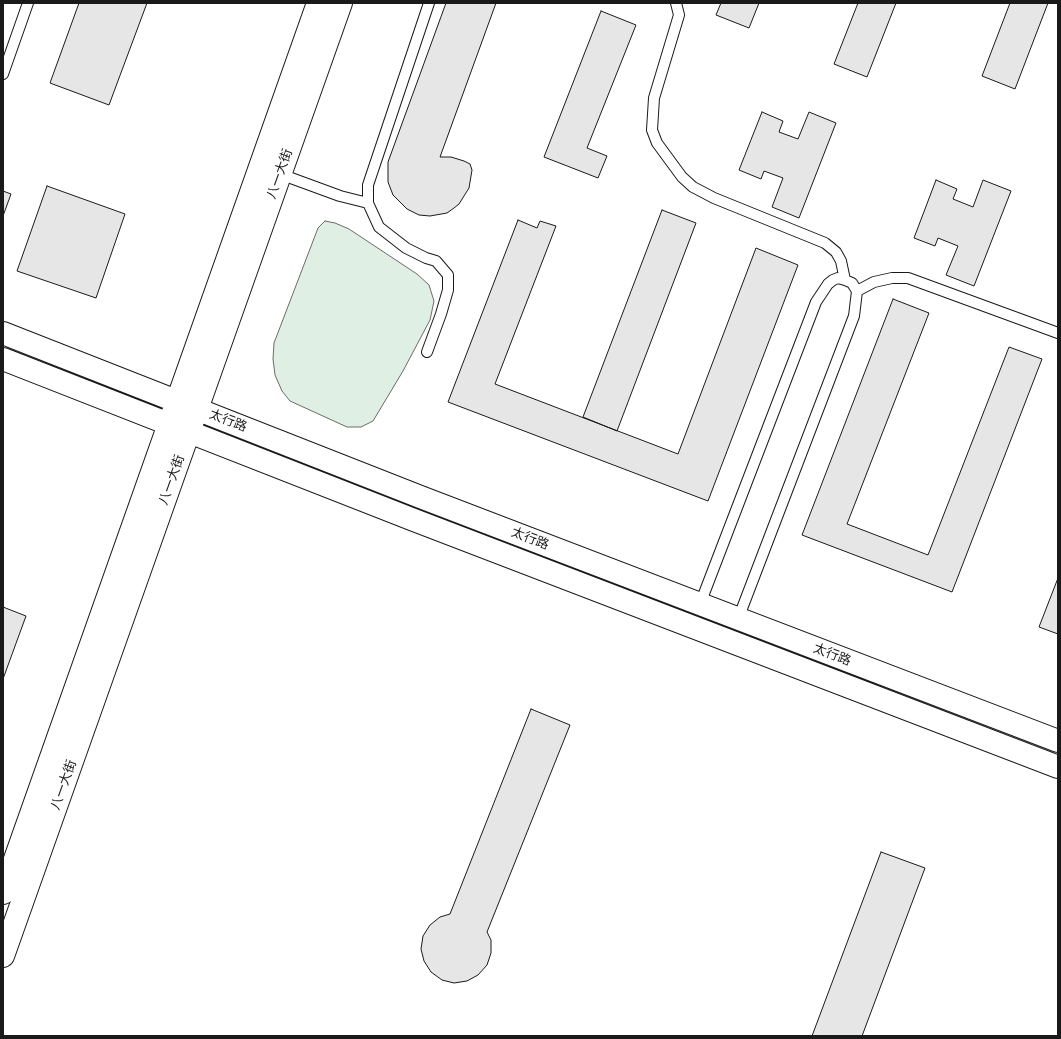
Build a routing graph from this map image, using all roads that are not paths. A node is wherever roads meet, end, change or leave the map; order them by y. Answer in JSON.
{"nodes":[{"id":1,"x":28,"y":3,"type":"edge"},
{"id":2,"x":318,"y":3,"type":"edge"},
{"id":3,"x":341,"y":3,"type":"edge"},
{"id":4,"x":429,"y":3,"type":"edge"},
{"id":5,"x":676,"y":3,"type":"edge"},
{"id":6,"x":3,"y":74,"type":"edge"},
{"id":7,"x":280,"y":174,"type":"junction"},
{"id":8,"x":368,"y":203,"type":"junction"},
{"id":9,"x":845,"y":280,"type":"junction"},
{"id":10,"x":857,"y":291,"type":"junction"},
{"id":11,"x":3,"y":333,"type":"edge"},
{"id":12,"x":1058,"y":333,"type":"edge"},
{"id":13,"x":427,"y":352,"type":"dead end"},
{"id":14,"x":3,"y":359,"type":"edge"},
{"id":15,"x":177,"y":401,"type":"junction"},
{"id":16,"x":197,"y":409,"type":"junction"},
{"id":17,"x":169,"y":424,"type":"junction"},
{"id":18,"x":189,"y":432,"type":"junction"},
{"id":19,"x":700,"y":604,"type":"junction"},
{"id":20,"x":738,"y":618,"type":"junction"},
{"id":21,"x":1058,"y":741,"type":"edge"},
{"id":22,"x":1058,"y":767,"type":"edge"},
{"id":23,"x":3,"y":892,"type":"edge"},
{"id":24,"x":3,"y":956,"type":"edge"}],
"edges":[{"from":1,"to":6,"type":"lane"},
{"from":2,"to":15,"type":"street","name":"八一大街"},
{"from":3,"to":7,"type":"street","name":"八一大街"},
{"from":4,"to":8,"type":"lane"},
{"from":5,"to":9,"type":"lane"},
{"from":7,"to":8,"type":"lane"},
{"from":7,"to":16,"type":"street","name":"八一大街"},
{"from":8,"to":13,"type":"lane"},
{"from":9,"to":10,"type":"lane"},
{"from":9,"to":19,"type":"lane"},
{"from":10,"to":12,"type":"lane"},
{"from":10,"to":20,"type":"lane"},
{"from":11,"to":15,"type":"street","name":"太行路"},
{"from":14,"to":17,"type":"street","name":"太行路"},
{"from":15,"to":16,"type":"street","name":"太行路"},
{"from":15,"to":17,"type":"street","name":"八一大街"},
{"from":16,"to":18,"type":"street","name":"八一大街"},
{"from":16,"to":19,"type":"street","name":"太行路"},
{"from":17,"to":18,"type":"street","name":"太行路"},
{"from":17,"to":23,"type":"street","name":"八一大街"},
{"from":18,"to":22,"type":"street","name":"太行路"},
{"from":18,"to":24,"type":"street","name":"八一大街"},
{"from":19,"to":20,"type":"street","name":"太行路"},
{"from":20,"to":21,"type":"street","name":"太行路"}]}
